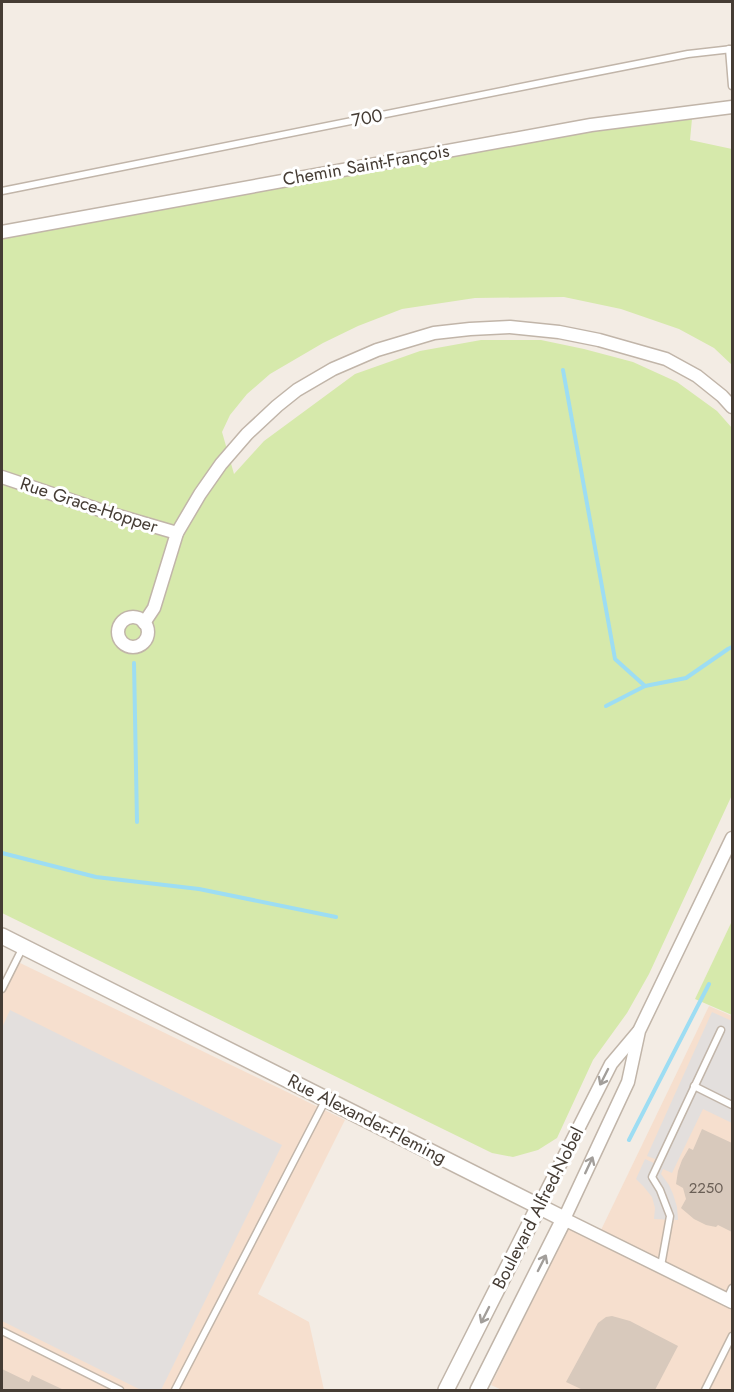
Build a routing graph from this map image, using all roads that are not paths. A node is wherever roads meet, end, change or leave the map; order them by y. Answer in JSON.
{"nodes":[{"id":1,"x":731,"y":49,"type":"edge"},
{"id":2,"x":732,"y":86,"type":"edge"},
{"id":3,"x":732,"y":107,"type":"edge"},
{"id":4,"x":2,"y":191,"type":"edge"},
{"id":5,"x":2,"y":232,"type":"edge"},
{"id":6,"x":732,"y":407,"type":"edge"},
{"id":7,"x":2,"y":477,"type":"edge"},
{"id":8,"x":177,"y":533,"type":"junction"},
{"id":9,"x":144,"y":622,"type":"dead end"},
{"id":10,"x":732,"y":838,"type":"edge"},
{"id":11,"x":2,"y":936,"type":"edge"},
{"id":12,"x":23,"y":947,"type":"junction"},
{"id":13,"x":2,"y":989,"type":"edge"},
{"id":14,"x":721,"y":1030,"type":"dead end"},
{"id":15,"x":639,"y":1031,"type":"junction"},
{"id":16,"x":694,"y":1086,"type":"junction"},
{"id":17,"x":327,"y":1099,"type":"junction"},
{"id":18,"x":732,"y":1105,"type":"edge"},
{"id":19,"x":539,"y":1206,"type":"junction"},
{"id":20,"x":564,"y":1218,"type":"junction"},
{"id":21,"x":661,"y":1266,"type":"junction"},
{"id":22,"x":731,"y":1296,"type":"edge"},
{"id":23,"x":2,"y":1331,"type":"edge"},
{"id":24,"x":732,"y":1336,"type":"edge"},
{"id":25,"x":120,"y":1390,"type":"edge"},
{"id":26,"x":175,"y":1390,"type":"edge"},
{"id":27,"x":446,"y":1390,"type":"edge"},
{"id":28,"x":478,"y":1390,"type":"edge"},
{"id":29,"x":705,"y":1390,"type":"edge"}],
"edges":[{"from":1,"to":2,"type":"lane"},
{"from":1,"to":4,"type":"lane","name":"700"},
{"from":3,"to":5,"type":"street","name":"Chemin Saint-François"},
{"from":6,"to":8,"type":"street"},
{"from":7,"to":8,"type":"street","name":"Rue Grace-Hopper"},
{"from":8,"to":9,"type":"street"},
{"from":10,"to":15,"type":"street","name":"Boulevard Alfred-Nobel"},
{"from":11,"to":12,"type":"street","name":"Rue Alexander-Fleming"},
{"from":12,"to":13,"type":"lane"},
{"from":12,"to":17,"type":"street","name":"Rue Alexander-Fleming"},
{"from":14,"to":16,"type":"lane"},
{"from":15,"to":19,"type":"street","name":"Boulevard Alfred-Nobel","one_way":true},
{"from":20,"to":15,"type":"street","name":"Boulevard Alfred-Nobel","one_way":true},
{"from":16,"to":18,"type":"lane"},
{"from":16,"to":21,"type":"lane"},
{"from":17,"to":19,"type":"street","name":"Rue Alexander-Fleming"},
{"from":17,"to":26,"type":"lane"},
{"from":19,"to":20,"type":"street","name":"Rue Alexander-Fleming"},
{"from":19,"to":27,"type":"street","name":"Boulevard Alfred-Nobel","one_way":true},
{"from":20,"to":21,"type":"street","name":"Rue Alexander-Fleming"},
{"from":28,"to":20,"type":"street","name":"Boulevard Alfred-Nobel","one_way":true},
{"from":21,"to":22,"type":"street","name":"Rue Alexander-Fleming"},
{"from":23,"to":25,"type":"lane"},
{"from":24,"to":29,"type":"lane"}]}
